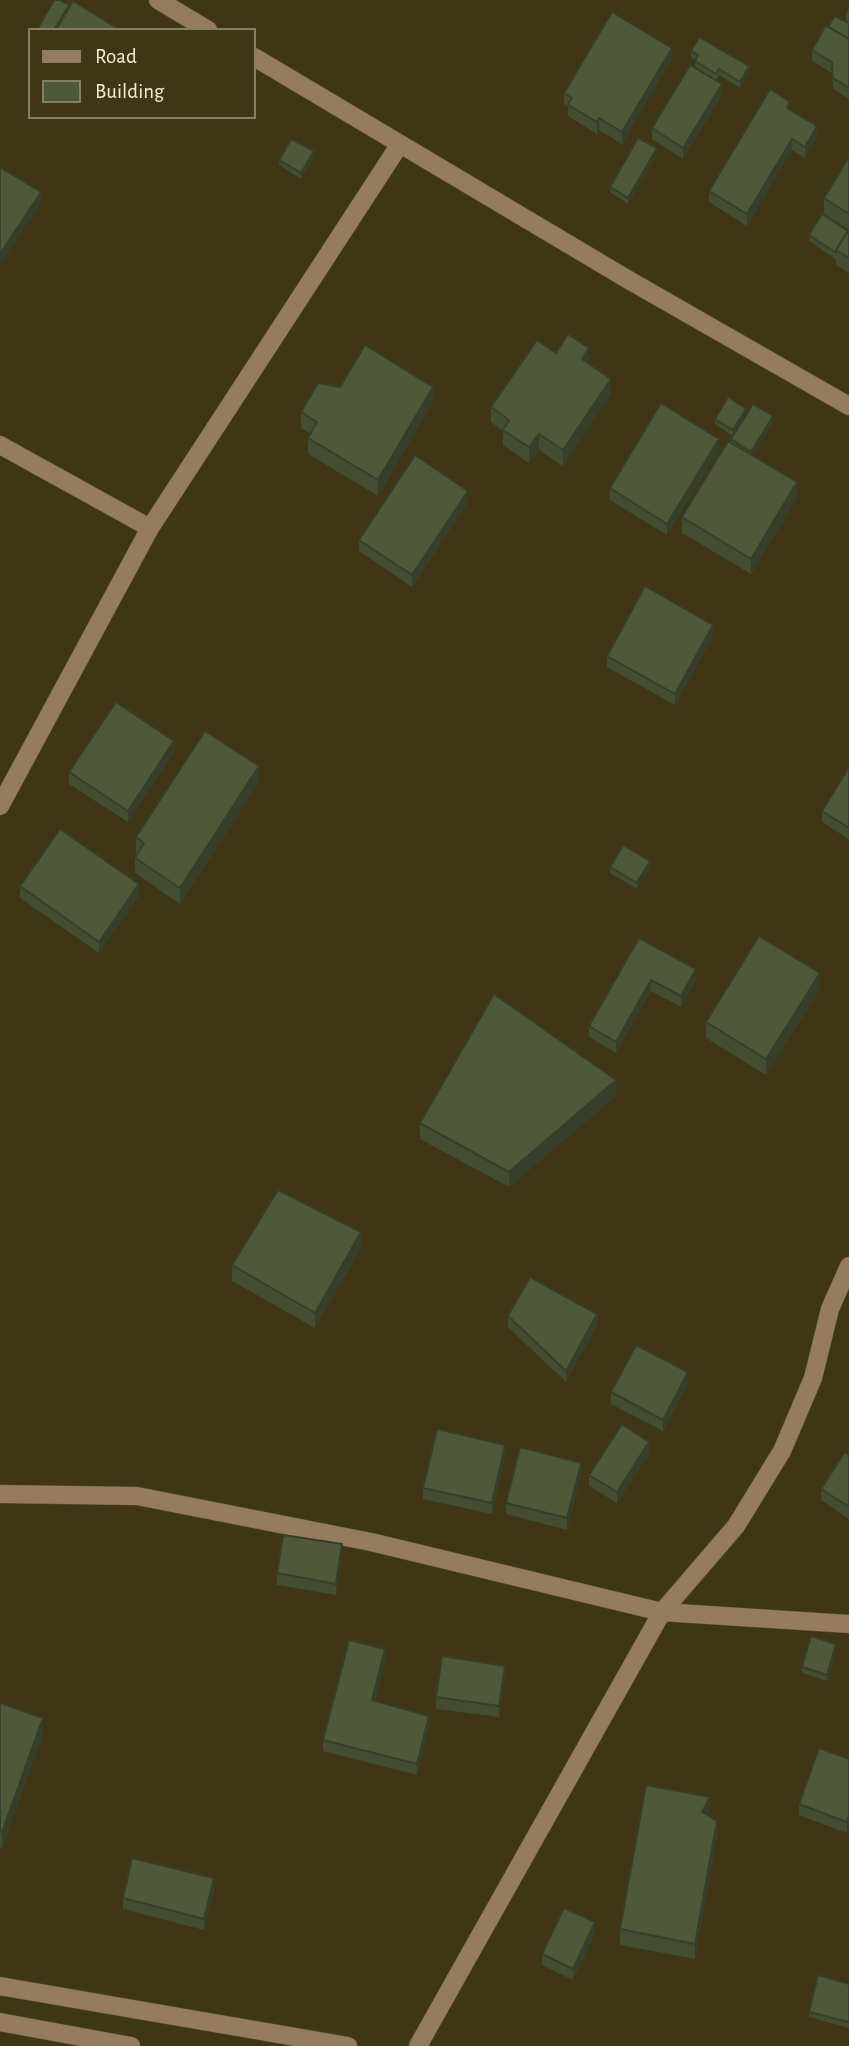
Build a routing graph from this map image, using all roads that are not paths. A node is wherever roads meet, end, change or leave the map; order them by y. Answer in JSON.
{"nodes":[{"id":1,"x":158,"y":0,"type":"edge"},
{"id":2,"x":205,"y":28,"type":"edge"},
{"id":3,"x":256,"y":58,"type":"edge"},
{"id":4,"x":400,"y":144,"type":"junction"},
{"id":5,"x":849,"y":405,"type":"edge"},
{"id":6,"x":0,"y":444,"type":"edge"},
{"id":7,"x":150,"y":528,"type":"junction"},
{"id":8,"x":0,"y":806,"type":"edge"},
{"id":9,"x":849,"y":1266,"type":"edge"},
{"id":10,"x":0,"y":1494,"type":"edge"},
{"id":11,"x":662,"y":1612,"type":"junction"},
{"id":12,"x":849,"y":1624,"type":"edge"},
{"id":13,"x":0,"y":1986,"type":"edge"},
{"id":14,"x":0,"y":2022,"type":"edge"},
{"id":15,"x":131,"y":2046,"type":"edge"},
{"id":16,"x":348,"y":2046,"type":"edge"},
{"id":17,"x":418,"y":2046,"type":"edge"}],
"edges":[{"from":1,"to":2,"type":"street"},
{"from":3,"to":4,"type":"street"},
{"from":4,"to":5,"type":"street"},
{"from":4,"to":7,"type":"street"},
{"from":6,"to":7,"type":"street"},
{"from":7,"to":8,"type":"street"},
{"from":9,"to":11,"type":"street"},
{"from":10,"to":11,"type":"street"},
{"from":11,"to":12,"type":"street"},
{"from":11,"to":17,"type":"street"},
{"from":13,"to":16,"type":"street"},
{"from":14,"to":15,"type":"street"}]}
